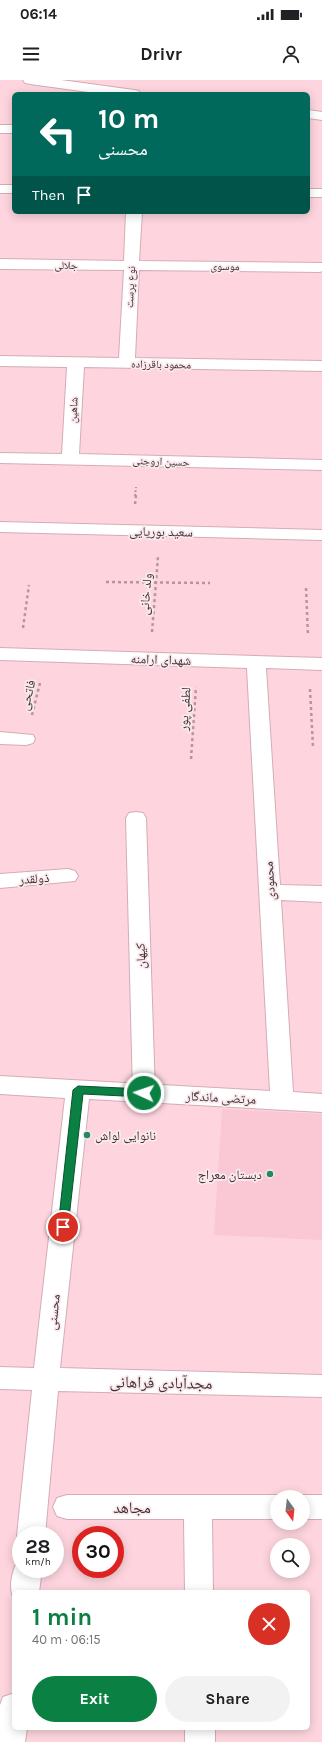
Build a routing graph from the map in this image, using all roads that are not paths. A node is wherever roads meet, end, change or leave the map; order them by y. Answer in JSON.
{"nodes":[{"id":1,"x":30,"y":80,"type":"edge"},
{"id":2,"x":128,"y":80,"type":"edge"},
{"id":3,"x":116,"y":92,"type":"joint"},
{"id":4,"x":310,"y":114,"type":"edge"},
{"id":5,"x":322,"y":116,"type":"edge"},
{"id":6,"x":0,"y":129,"type":"edge"},
{"id":7,"x":12,"y":129,"type":"edge"},
{"id":8,"x":0,"y":189,"type":"edge"},
{"id":9,"x":12,"y":189,"type":"edge"},
{"id":10,"x":310,"y":193,"type":"edge"},
{"id":11,"x":322,"y":193,"type":"edge"},
{"id":12,"x":134,"y":214,"type":"edge"},
{"id":13,"x":0,"y":264,"type":"edge"},
{"id":14,"x":131,"y":265,"type":"junction"},
{"id":15,"x":320,"y":267,"type":"dead end"},
{"id":16,"x":0,"y":361,"type":"edge"},
{"id":17,"x":76,"y":362,"type":"junction"},
{"id":18,"x":126,"y":363,"type":"junction"},
{"id":19,"x":322,"y":366,"type":"edge"},
{"id":20,"x":0,"y":458,"type":"edge"},
{"id":21,"x":70,"y":459,"type":"junction"},
{"id":22,"x":322,"y":465,"type":"edge"},
{"id":23,"x":0,"y":527,"type":"edge"},
{"id":24,"x":322,"y":536,"type":"edge"},
{"id":25,"x":0,"y":654,"type":"edge"},
{"id":26,"x":256,"y":662,"type":"junction"},
{"id":27,"x":315,"y":664,"type":"edge"},
{"id":28,"x":0,"y":738,"type":"edge"},
{"id":29,"x":26,"y":739,"type":"road end"},
{"id":30,"x":136,"y":818,"type":"dead end"},
{"id":31,"x":68,"y":876,"type":"dead end"},
{"id":32,"x":0,"y":880,"type":"edge"},
{"id":33,"x":270,"y":892,"type":"junction"},
{"id":34,"x":322,"y":894,"type":"edge"},
{"id":35,"x":0,"y":1085,"type":"edge"},
{"id":36,"x":78,"y":1090,"type":"junction"},
{"id":37,"x":144,"y":1093,"type":"junction"},
{"id":38,"x":282,"y":1100,"type":"junction"},
{"id":39,"x":322,"y":1103,"type":"edge"},
{"id":40,"x":0,"y":1378,"type":"edge"},
{"id":41,"x":46,"y":1379,"type":"junction"},
{"id":42,"x":322,"y":1386,"type":"edge"},
{"id":43,"x":67,"y":1507,"type":"dead end"},
{"id":44,"x":198,"y":1507,"type":"junction"},
{"id":45,"x":270,"y":1507,"type":"edge"},
{"id":46,"x":310,"y":1507,"type":"edge"},
{"id":47,"x":322,"y":1507,"type":"edge"},
{"id":48,"x":32,"y":1526,"type":"edge"},
{"id":49,"x":27,"y":1578,"type":"edge"},
{"id":50,"x":26,"y":1590,"type":"edge"},
{"id":51,"x":198,"y":1590,"type":"edge"},
{"id":52,"x":12,"y":1724,"type":"edge"},
{"id":53,"x":200,"y":1730,"type":"edge"},
{"id":54,"x":10,"y":1742,"type":"edge"},
{"id":55,"x":200,"y":1742,"type":"edge"}],
"edges":[{"from":1,"to":3,"type":"street"},
{"from":2,"to":3,"type":"street"},
{"from":4,"to":5,"type":"street"},
{"from":6,"to":7,"type":"street"},
{"from":8,"to":9,"type":"street"},
{"from":10,"to":11,"type":"street"},
{"from":12,"to":14,"type":"street","name":"نوع پرست"},
{"from":13,"to":14,"type":"street","name":"جلالی"},
{"from":14,"to":15,"type":"street","name":"موسوی"},
{"from":14,"to":18,"type":"street","name":"نوع پرست"},
{"from":16,"to":17,"type":"street","name":"محمود باقرزاده"},
{"from":17,"to":18,"type":"street","name":"محمود باقرزاده"},
{"from":17,"to":21,"type":"street","name":"شاهین"},
{"from":18,"to":19,"type":"street","name":"محمود باقرزاده"},
{"from":20,"to":21,"type":"street","name":"حسین اروجنی"},
{"from":21,"to":22,"type":"street","name":"حسین اروجنی"},
{"from":23,"to":24,"type":"street","name":"سعید بوریایی"},
{"from":25,"to":26,"type":"street","name":"شهدای ارامنه"},
{"from":26,"to":27,"type":"street","name":"شهدای ارامنه"},
{"from":26,"to":33,"type":"street","name":"محمودی"},
{"from":28,"to":29,"type":"lane"},
{"from":30,"to":37,"type":"lane","name":"کیهان"},
{"from":31,"to":32,"type":"lane","name":"ذولقدر"},
{"from":33,"to":34,"type":"street"},
{"from":33,"to":38,"type":"street","name":"محمودی"},
{"from":35,"to":36,"type":"street","name":"مرتضی ماندگار"},
{"from":36,"to":37,"type":"street","name":"مرتضی ماندگار"},
{"from":36,"to":41,"type":"street","name":"محسنی"},
{"from":37,"to":38,"type":"street","name":"مرتضی ماندگار"},
{"from":38,"to":39,"type":"street","name":"مرتضی ماندگار"},
{"from":40,"to":41,"type":"street","name":"مجدآبادی فراهانی"},
{"from":41,"to":42,"type":"street","name":"مجدآبادی فراهانی"},
{"from":41,"to":48,"type":"street","name":"محسنی"},
{"from":43,"to":44,"type":"street","name":"مجاهد"},
{"from":44,"to":45,"type":"street","name":"مجاهد"},
{"from":44,"to":51,"type":"street"},
{"from":46,"to":47,"type":"street"},
{"from":49,"to":50,"type":"street"},
{"from":52,"to":54,"type":"street"},
{"from":53,"to":55,"type":"street"}]}
